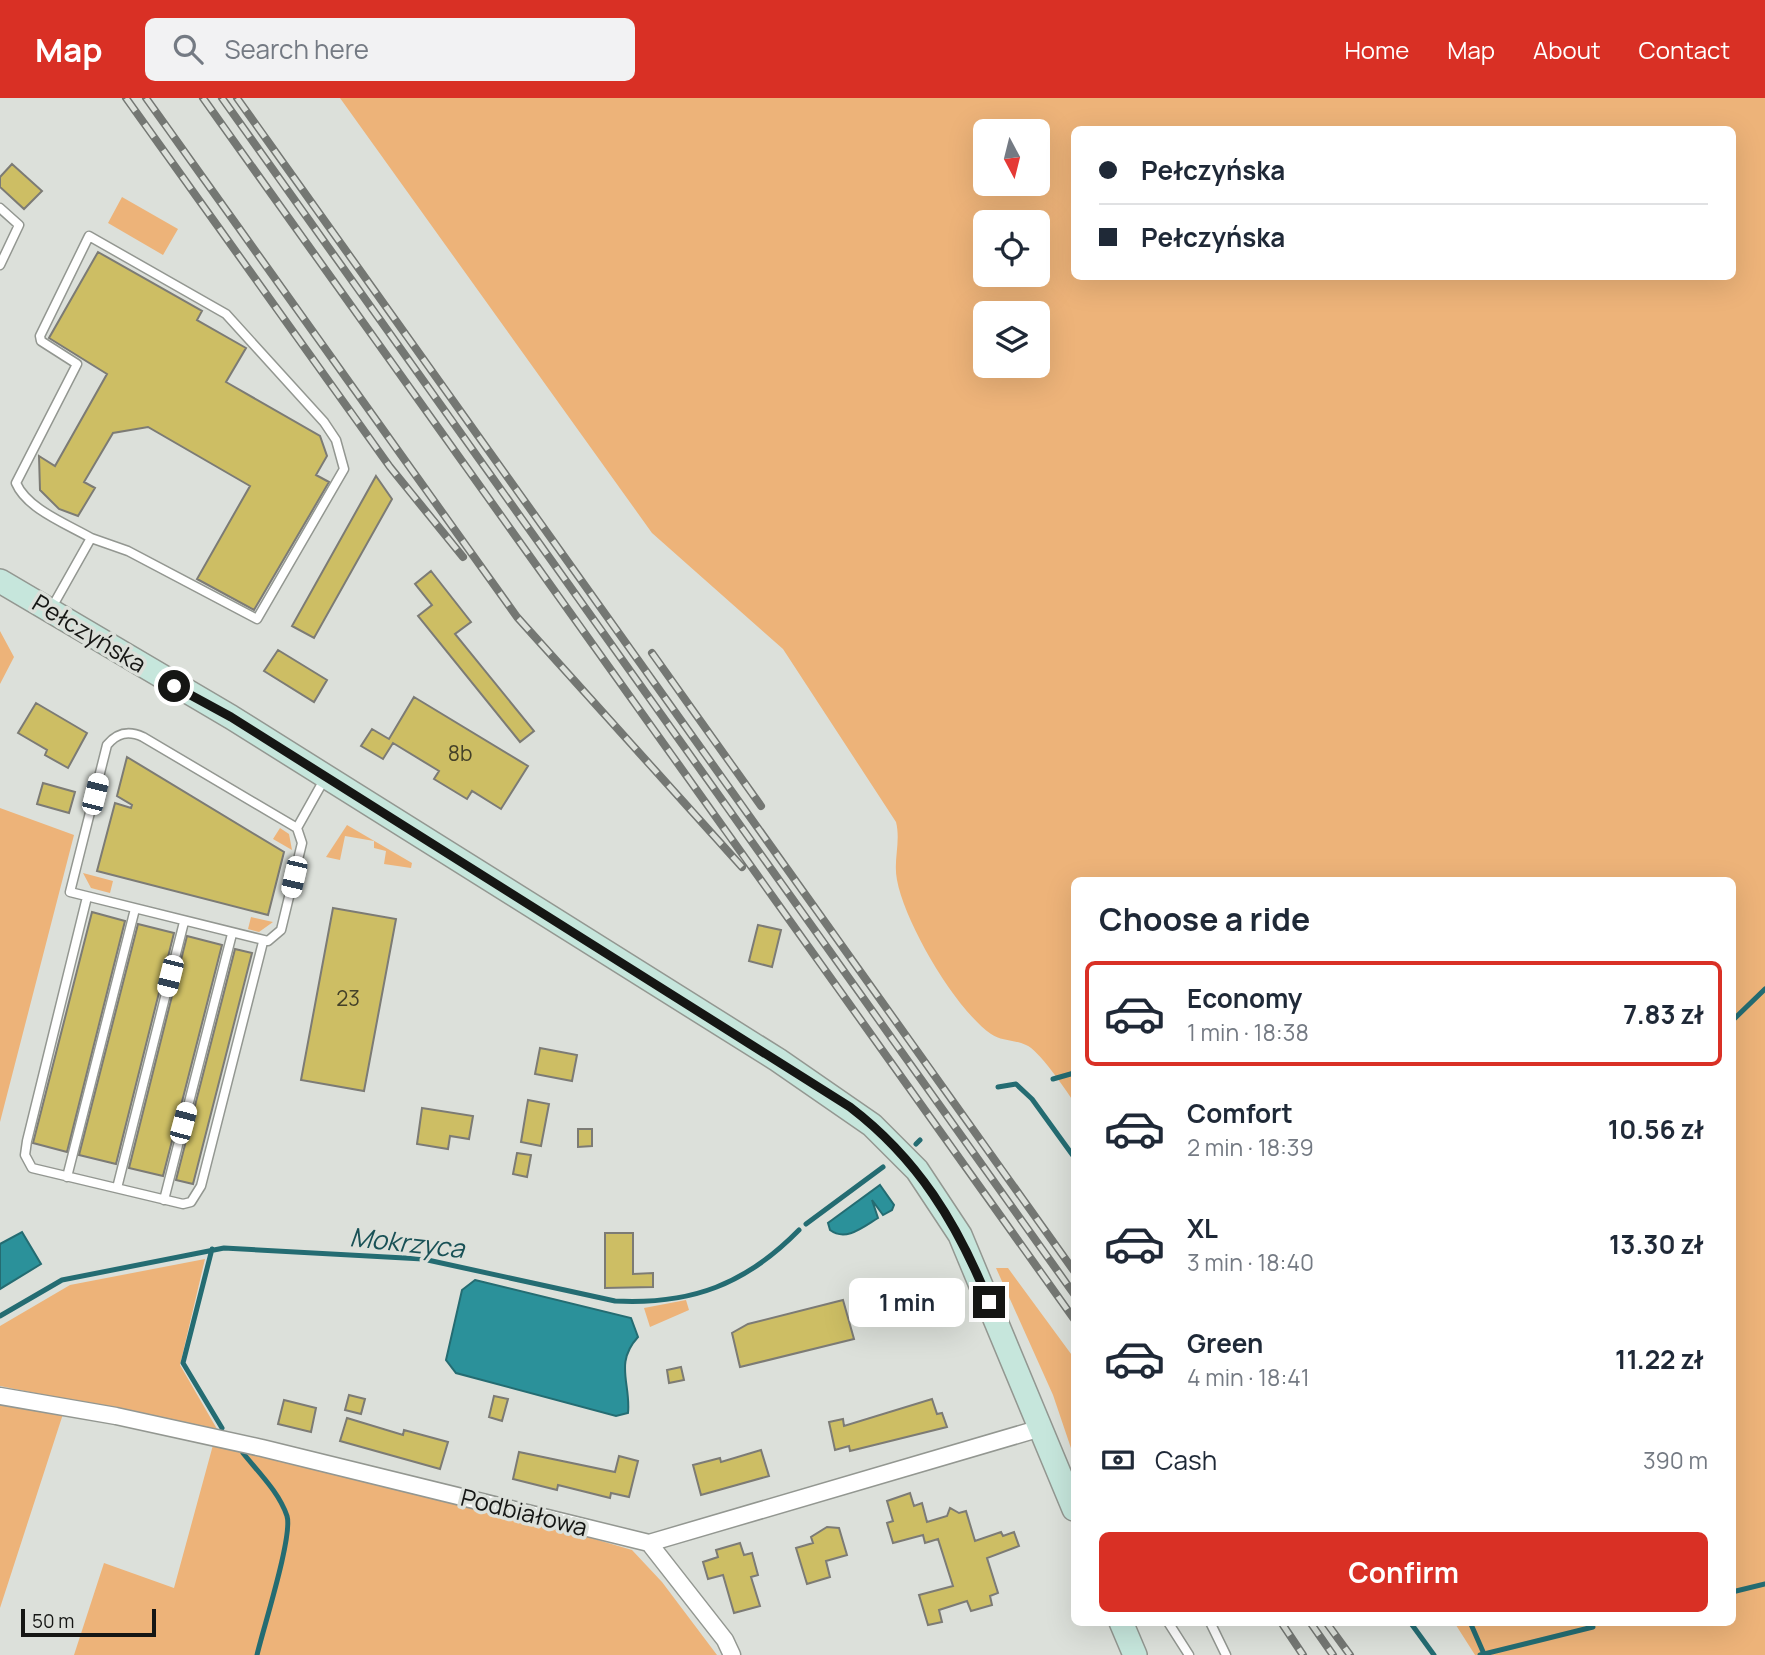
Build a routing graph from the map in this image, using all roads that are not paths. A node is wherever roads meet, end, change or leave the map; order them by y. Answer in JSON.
{"nodes":[{"id":1,"x":0,"y":208,"type":"edge"},
{"id":2,"x":0,"y":265,"type":"edge"},
{"id":3,"x":91,"y":538,"type":"junction"},
{"id":4,"x":0,"y":581,"type":"edge"},
{"id":5,"x":50,"y":611,"type":"junction"},
{"id":6,"x":324,"y":778,"type":"junction"},
{"id":7,"x":297,"y":828,"type":"junction"},
{"id":8,"x":87,"y":897,"type":"junction"},
{"id":9,"x":135,"y":909,"type":"junction"},
{"id":10,"x":184,"y":922,"type":"junction"},
{"id":11,"x":232,"y":934,"type":"junction"},
{"id":12,"x":263,"y":942,"type":"junction"},
{"id":13,"x":67,"y":1177,"type":"junction"},
{"id":14,"x":117,"y":1188,"type":"junction"},
{"id":15,"x":164,"y":1200,"type":"junction"},
{"id":16,"x":0,"y":1396,"type":"edge"},
{"id":17,"x":1041,"y":1428,"type":"junction"},
{"id":18,"x":1071,"y":1502,"type":"edge"},
{"id":19,"x":649,"y":1543,"type":"junction"},
{"id":20,"x":1123,"y":1626,"type":"edge"},
{"id":21,"x":1171,"y":1626,"type":"edge"},
{"id":22,"x":1212,"y":1626,"type":"edge"},
{"id":23,"x":732,"y":1655,"type":"edge"},
{"id":24,"x":1135,"y":1655,"type":"edge"},
{"id":25,"x":1189,"y":1655,"type":"edge"},
{"id":26,"x":1226,"y":1655,"type":"edge"}],
"edges":[{"from":1,"to":2,"type":"lane"},
{"from":3,"to":3,"type":"lane"},
{"from":3,"to":5,"type":"lane"},
{"from":4,"to":5,"type":"main road","name":"Pełczyńska"},
{"from":5,"to":6,"type":"main road","name":"Pełczyńska"},
{"from":6,"to":7,"type":"lane"},
{"from":6,"to":17,"type":"main road","name":"Pełczyńska"},
{"from":7,"to":8,"type":"lane"},
{"from":7,"to":12,"type":"lane"},
{"from":8,"to":9,"type":"lane"},
{"from":8,"to":13,"type":"lane"},
{"from":9,"to":10,"type":"lane"},
{"from":9,"to":13,"type":"lane"},
{"from":10,"to":11,"type":"lane"},
{"from":10,"to":14,"type":"lane"},
{"from":11,"to":12,"type":"lane"},
{"from":11,"to":15,"type":"lane"},
{"from":12,"to":15,"type":"lane"},
{"from":13,"to":14,"type":"lane"},
{"from":14,"to":15,"type":"lane"},
{"from":16,"to":19,"type":"street","name":"Podbiałowa"},
{"from":17,"to":18,"type":"main road","name":"Pełczyńska"},
{"from":17,"to":19,"type":"street"},
{"from":19,"to":23,"type":"street"},
{"from":20,"to":24,"type":"main road"},
{"from":21,"to":25,"type":"lane"},
{"from":22,"to":26,"type":"lane"}]}
